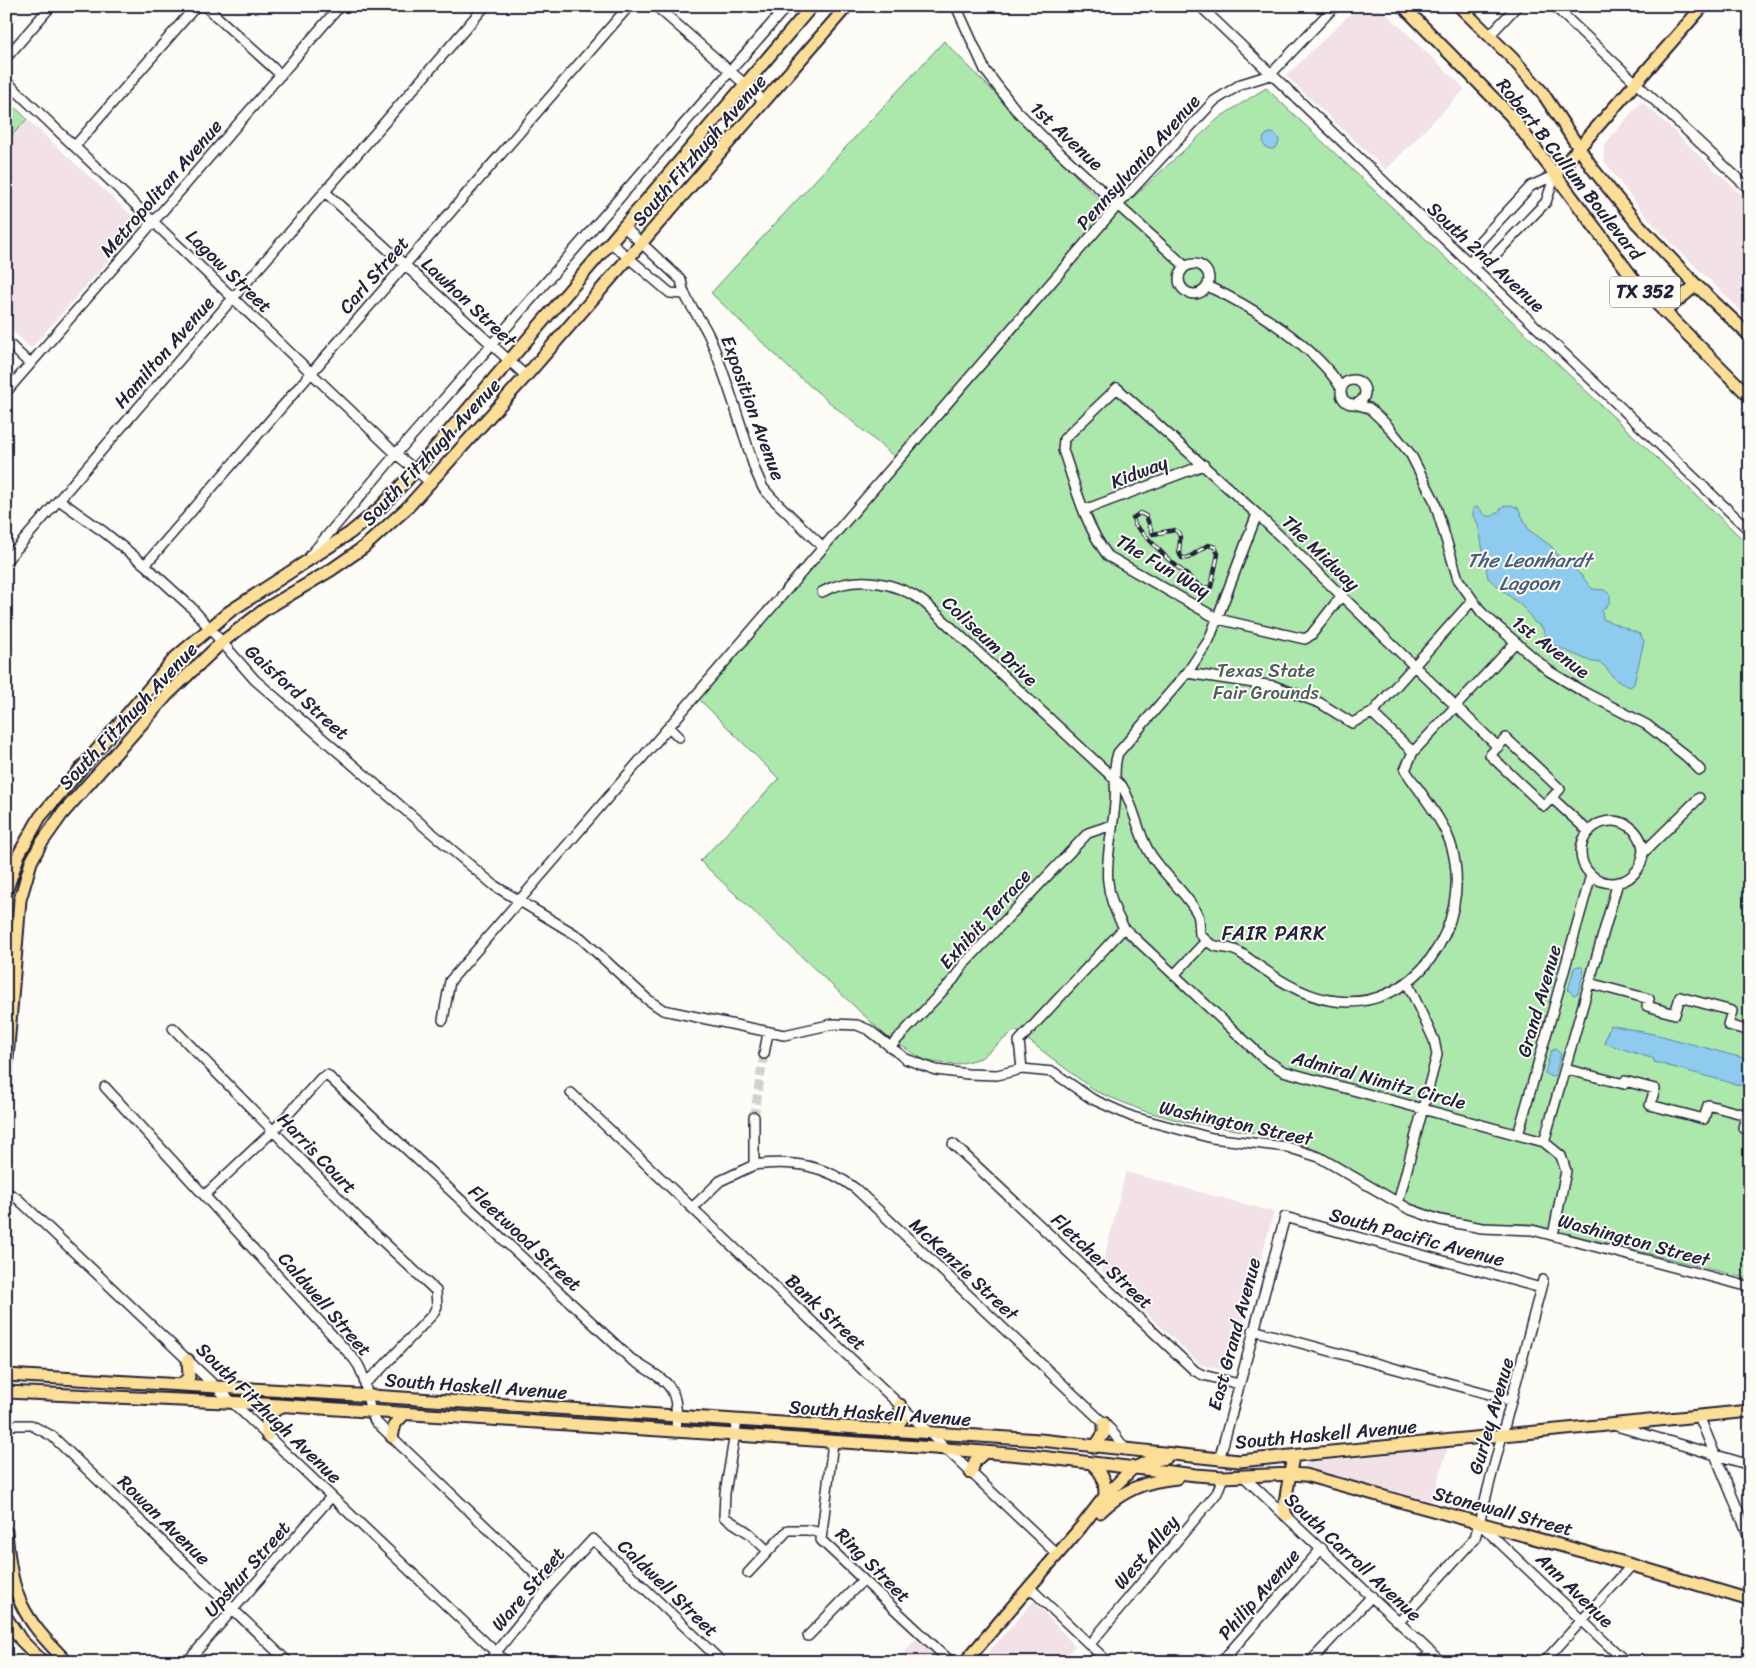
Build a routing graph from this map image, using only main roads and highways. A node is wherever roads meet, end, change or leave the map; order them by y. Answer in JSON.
{"nodes":[{"id":1,"x":812,"y":6,"type":"edge"},
{"id":2,"x":847,"y":6,"type":"edge"},
{"id":3,"x":1403,"y":6,"type":"edge"},
{"id":4,"x":1459,"y":6,"type":"edge"},
{"id":5,"x":1703,"y":6,"type":"edge"},
{"id":6,"x":1578,"y":146,"type":"junction"},
{"id":7,"x":1555,"y":175,"type":"junction"},
{"id":8,"x":1696,"y":285,"type":"junction"},
{"id":9,"x":1664,"y":312,"type":"junction"},
{"id":10,"x":1750,"y":336,"type":"edge"},
{"id":11,"x":1750,"y":397,"type":"edge"},
{"id":12,"x":6,"y":892,"type":"edge"},
{"id":13,"x":6,"y":1071,"type":"edge"},
{"id":14,"x":188,"y":1360,"type":"road end"},
{"id":15,"x":6,"y":1375,"type":"edge"},
{"id":16,"x":181,"y":1385,"type":"junction"},
{"id":17,"x":6,"y":1392,"type":"edge"},
{"id":18,"x":900,"y":1405,"type":"road end"},
{"id":19,"x":283,"y":1406,"type":"junction"},
{"id":20,"x":1750,"y":1411,"type":"edge"},
{"id":21,"x":404,"y":1414,"type":"junction"},
{"id":22,"x":1104,"y":1423,"type":"road end"},
{"id":23,"x":893,"y":1431,"type":"junction"},
{"id":24,"x":266,"y":1435,"type":"road end"},
{"id":25,"x":392,"y":1437,"type":"road end"},
{"id":26,"x":1094,"y":1447,"type":"junction"},
{"id":27,"x":1126,"y":1450,"type":"junction"},
{"id":28,"x":985,"y":1452,"type":"junction"},
{"id":29,"x":1175,"y":1456,"type":"junction"},
{"id":30,"x":1293,"y":1456,"type":"junction"},
{"id":31,"x":1092,"y":1463,"type":"junction"},
{"id":32,"x":1132,"y":1469,"type":"junction"},
{"id":33,"x":971,"y":1473,"type":"road end"},
{"id":34,"x":1290,"y":1474,"type":"junction"},
{"id":35,"x":1196,"y":1475,"type":"junction"},
{"id":36,"x":1244,"y":1476,"type":"joint"},
{"id":37,"x":1130,"y":1489,"type":"junction"},
{"id":38,"x":1105,"y":1496,"type":"junction"},
{"id":39,"x":1286,"y":1514,"type":"road end"},
{"id":40,"x":1081,"y":1527,"type":"junction"},
{"id":41,"x":6,"y":1532,"type":"edge"},
{"id":42,"x":7,"y":1552,"type":"edge"},
{"id":43,"x":1750,"y":1600,"type":"edge"},
{"id":44,"x":6,"y":1617,"type":"edge"},
{"id":45,"x":43,"y":1662,"type":"edge"},
{"id":46,"x":67,"y":1662,"type":"edge"},
{"id":47,"x":965,"y":1662,"type":"edge"}],
"edges":[{"from":1,"to":12,"type":"main road","name":"South Fitzhugh Avenue"},
{"from":2,"to":13,"type":"main road","name":"South Fitzhugh Avenue"},
{"from":3,"to":7,"type":"main road","name":"Robert B Cullum Boulevard","number":"TX 352"},
{"from":4,"to":6,"type":"main road","name":"Robert B Cullum Boulevard","number":"TX 352"},
{"from":5,"to":6,"type":"main road"},
{"from":6,"to":7,"type":"main road"},
{"from":6,"to":8,"type":"main road","name":"Robert B Cullum Boulevard","number":"TX 352"},
{"from":7,"to":9,"type":"main road","name":"Robert B Cullum Boulevard","number":"TX 352"},
{"from":8,"to":9,"type":"main road"},
{"from":8,"to":10,"type":"main road","name":"Robert B Cullum Boulevard","number":"TX 352"},
{"from":9,"to":11,"type":"main road","name":"Robert B Cullum Boulevard","number":"TX 352"},
{"from":14,"to":16,"type":"main road"},
{"from":15,"to":16,"type":"main road","name":"South Haskell Avenue"},
{"from":16,"to":23,"type":"main road","name":"South Haskell Avenue"},
{"from":17,"to":19,"type":"main road","name":"South Haskell Avenue"},
{"from":18,"to":23,"type":"main road"},
{"from":19,"to":21,"type":"main road","name":"South Haskell Avenue"},
{"from":19,"to":24,"type":"main road"},
{"from":20,"to":30,"type":"main road","name":"South Haskell Avenue"},
{"from":21,"to":25,"type":"main road"},
{"from":21,"to":28,"type":"main road","name":"South Haskell Avenue"},
{"from":22,"to":26,"type":"main road"},
{"from":23,"to":26,"type":"main road","name":"South Haskell Avenue"},
{"from":26,"to":27,"type":"main road","name":"South Haskell Avenue"},
{"from":27,"to":29,"type":"main road","name":"South Haskell Avenue"},
{"from":27,"to":32,"type":"main road"},
{"from":28,"to":31,"type":"main road","name":"South Haskell Avenue"},
{"from":28,"to":33,"type":"main road"},
{"from":29,"to":30,"type":"main road","name":"South Haskell Avenue"},
{"from":29,"to":32,"type":"main road"},
{"from":30,"to":34,"type":"main road"},
{"from":31,"to":32,"type":"main road","name":"South Haskell Avenue"},
{"from":31,"to":38,"type":"main road"},
{"from":32,"to":35,"type":"main road","name":"South Haskell Avenue"},
{"from":32,"to":37,"type":"main road"},
{"from":32,"to":38,"type":"main road"},
{"from":34,"to":36,"type":"main road","name":"Stonewall Street"},
{"from":34,"to":39,"type":"main road"},
{"from":34,"to":43,"type":"main road","name":"Stonewall Street"},
{"from":35,"to":36,"type":"main road","name":"South Haskell Avenue"},
{"from":35,"to":37,"type":"main road"},
{"from":37,"to":40,"type":"main road"},
{"from":38,"to":40,"type":"main road"},
{"from":40,"to":47,"type":"main road"},
{"from":41,"to":42,"type":"main road"},
{"from":42,"to":46,"type":"main road"},
{"from":44,"to":45,"type":"main road"}]}
